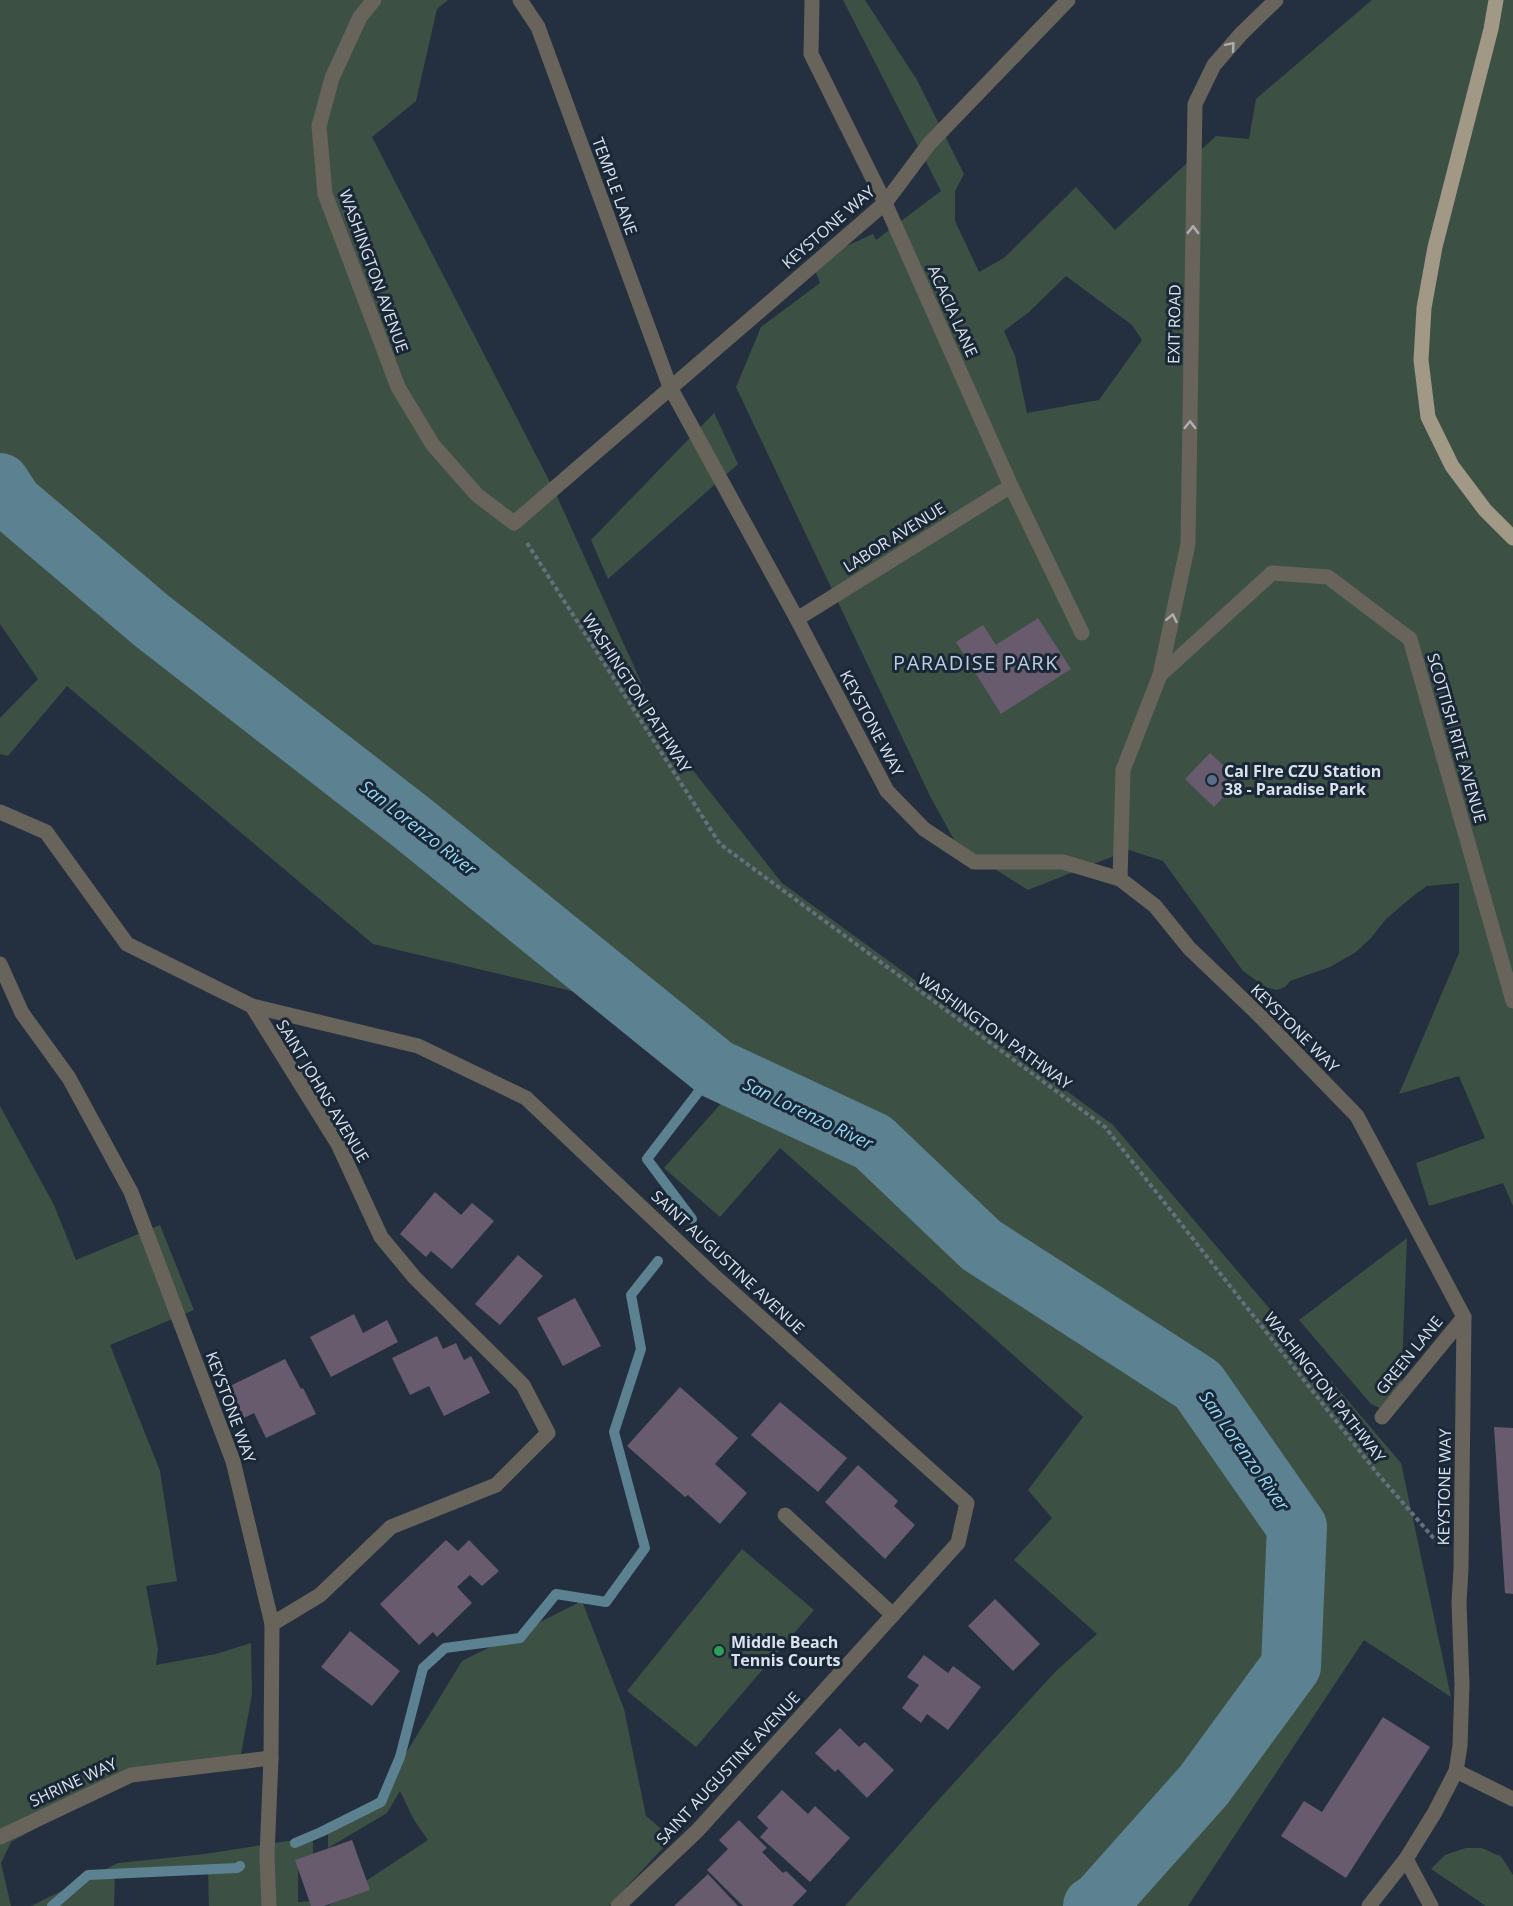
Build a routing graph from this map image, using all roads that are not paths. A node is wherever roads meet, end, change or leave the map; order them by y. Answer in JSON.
{"nodes":[{"id":1,"x":374,"y":0,"type":"edge"},
{"id":2,"x":519,"y":0,"type":"edge"},
{"id":3,"x":812,"y":0,"type":"edge"},
{"id":4,"x":1068,"y":0,"type":"edge"},
{"id":5,"x":1276,"y":0,"type":"edge"},
{"id":6,"x":1496,"y":0,"type":"edge"},
{"id":7,"x":885,"y":203,"type":"junction"},
{"id":8,"x":670,"y":387,"type":"junction"},
{"id":9,"x":1011,"y":486,"type":"junction"},
{"id":10,"x":514,"y":523,"type":"joint"},
{"id":11,"x":1513,"y":538,"type":"edge"},
{"id":12,"x":797,"y":619,"type":"junction"},
{"id":13,"x":1082,"y":633,"type":"dead end"},
{"id":14,"x":1160,"y":675,"type":"junction"},
{"id":15,"x":0,"y":812,"type":"edge"},
{"id":16,"x":1120,"y":879,"type":"junction"},
{"id":17,"x":0,"y":964,"type":"edge"},
{"id":18,"x":1513,"y":1001,"type":"edge"},
{"id":19,"x":252,"y":1006,"type":"junction"},
{"id":20,"x":1464,"y":1317,"type":"junction"},
{"id":21,"x":1382,"y":1417,"type":"dead end"},
{"id":22,"x":785,"y":1515,"type":"dead end"},
{"id":23,"x":893,"y":1614,"type":"junction"},
{"id":24,"x":272,"y":1624,"type":"junction"},
{"id":25,"x":271,"y":1758,"type":"junction"},
{"id":26,"x":1456,"y":1771,"type":"junction"},
{"id":27,"x":1512,"y":1801,"type":"edge"},
{"id":28,"x":0,"y":1837,"type":"edge"},
{"id":29,"x":1406,"y":1859,"type":"junction"},
{"id":30,"x":269,"y":1906,"type":"edge"},
{"id":31,"x":618,"y":1906,"type":"edge"},
{"id":32,"x":1369,"y":1906,"type":"edge"},
{"id":33,"x":1431,"y":1906,"type":"edge"}],
"edges":[{"from":1,"to":10,"type":"street","name":"WASHINGTON AVENUE"},
{"from":2,"to":8,"type":"street","name":"TEMPLE LANE"},
{"from":3,"to":7,"type":"street","name":"ACACIA LANE"},
{"from":4,"to":7,"type":"street","name":"KEYSTONE WAY"},
{"from":14,"to":5,"type":"street","name":"EXIT ROAD","one_way":true},
{"from":6,"to":11,"type":"main road"},
{"from":7,"to":8,"type":"street","name":"KEYSTONE WAY"},
{"from":7,"to":9,"type":"street","name":"ACACIA LANE"},
{"from":8,"to":10,"type":"street","name":"KEYSTONE WAY"},
{"from":8,"to":12,"type":"street","name":"KEYSTONE WAY"},
{"from":9,"to":12,"type":"street","name":"LABOR AVENUE"},
{"from":9,"to":13,"type":"street","name":"ACACIA LANE"},
{"from":12,"to":16,"type":"street","name":"KEYSTONE WAY"},
{"from":14,"to":16,"type":"street","name":"SCOTTISH RITE AVENUE"},
{"from":14,"to":18,"type":"street","name":"SCOTTISH RITE AVENUE"},
{"from":15,"to":19,"type":"street","name":"SAINT AUGUSTINE AVENUE"},
{"from":16,"to":20,"type":"street","name":"KEYSTONE WAY"},
{"from":17,"to":24,"type":"street","name":"KEYSTONE WAY"},
{"from":19,"to":23,"type":"street","name":"SAINT AUGUSTINE AVENUE"},
{"from":19,"to":24,"type":"street","name":"SAINT JOHNS AVENUE"},
{"from":20,"to":21,"type":"street","name":"GREEN LANE"},
{"from":20,"to":26,"type":"street","name":"KEYSTONE WAY"},
{"from":22,"to":23,"type":"street"},
{"from":23,"to":31,"type":"street","name":"SAINT AUGUSTINE AVENUE"},
{"from":24,"to":25,"type":"street","name":"KEYSTONE WAY"},
{"from":25,"to":28,"type":"street","name":"SHRINE WAY"},
{"from":25,"to":30,"type":"street","name":"KEYSTONE WAY"},
{"from":26,"to":27,"type":"street"},
{"from":26,"to":29,"type":"street","name":"KEYSTONE WAY"},
{"from":29,"to":32,"type":"street","name":"KEYSTONE WAY"},
{"from":29,"to":33,"type":"street"}]}
